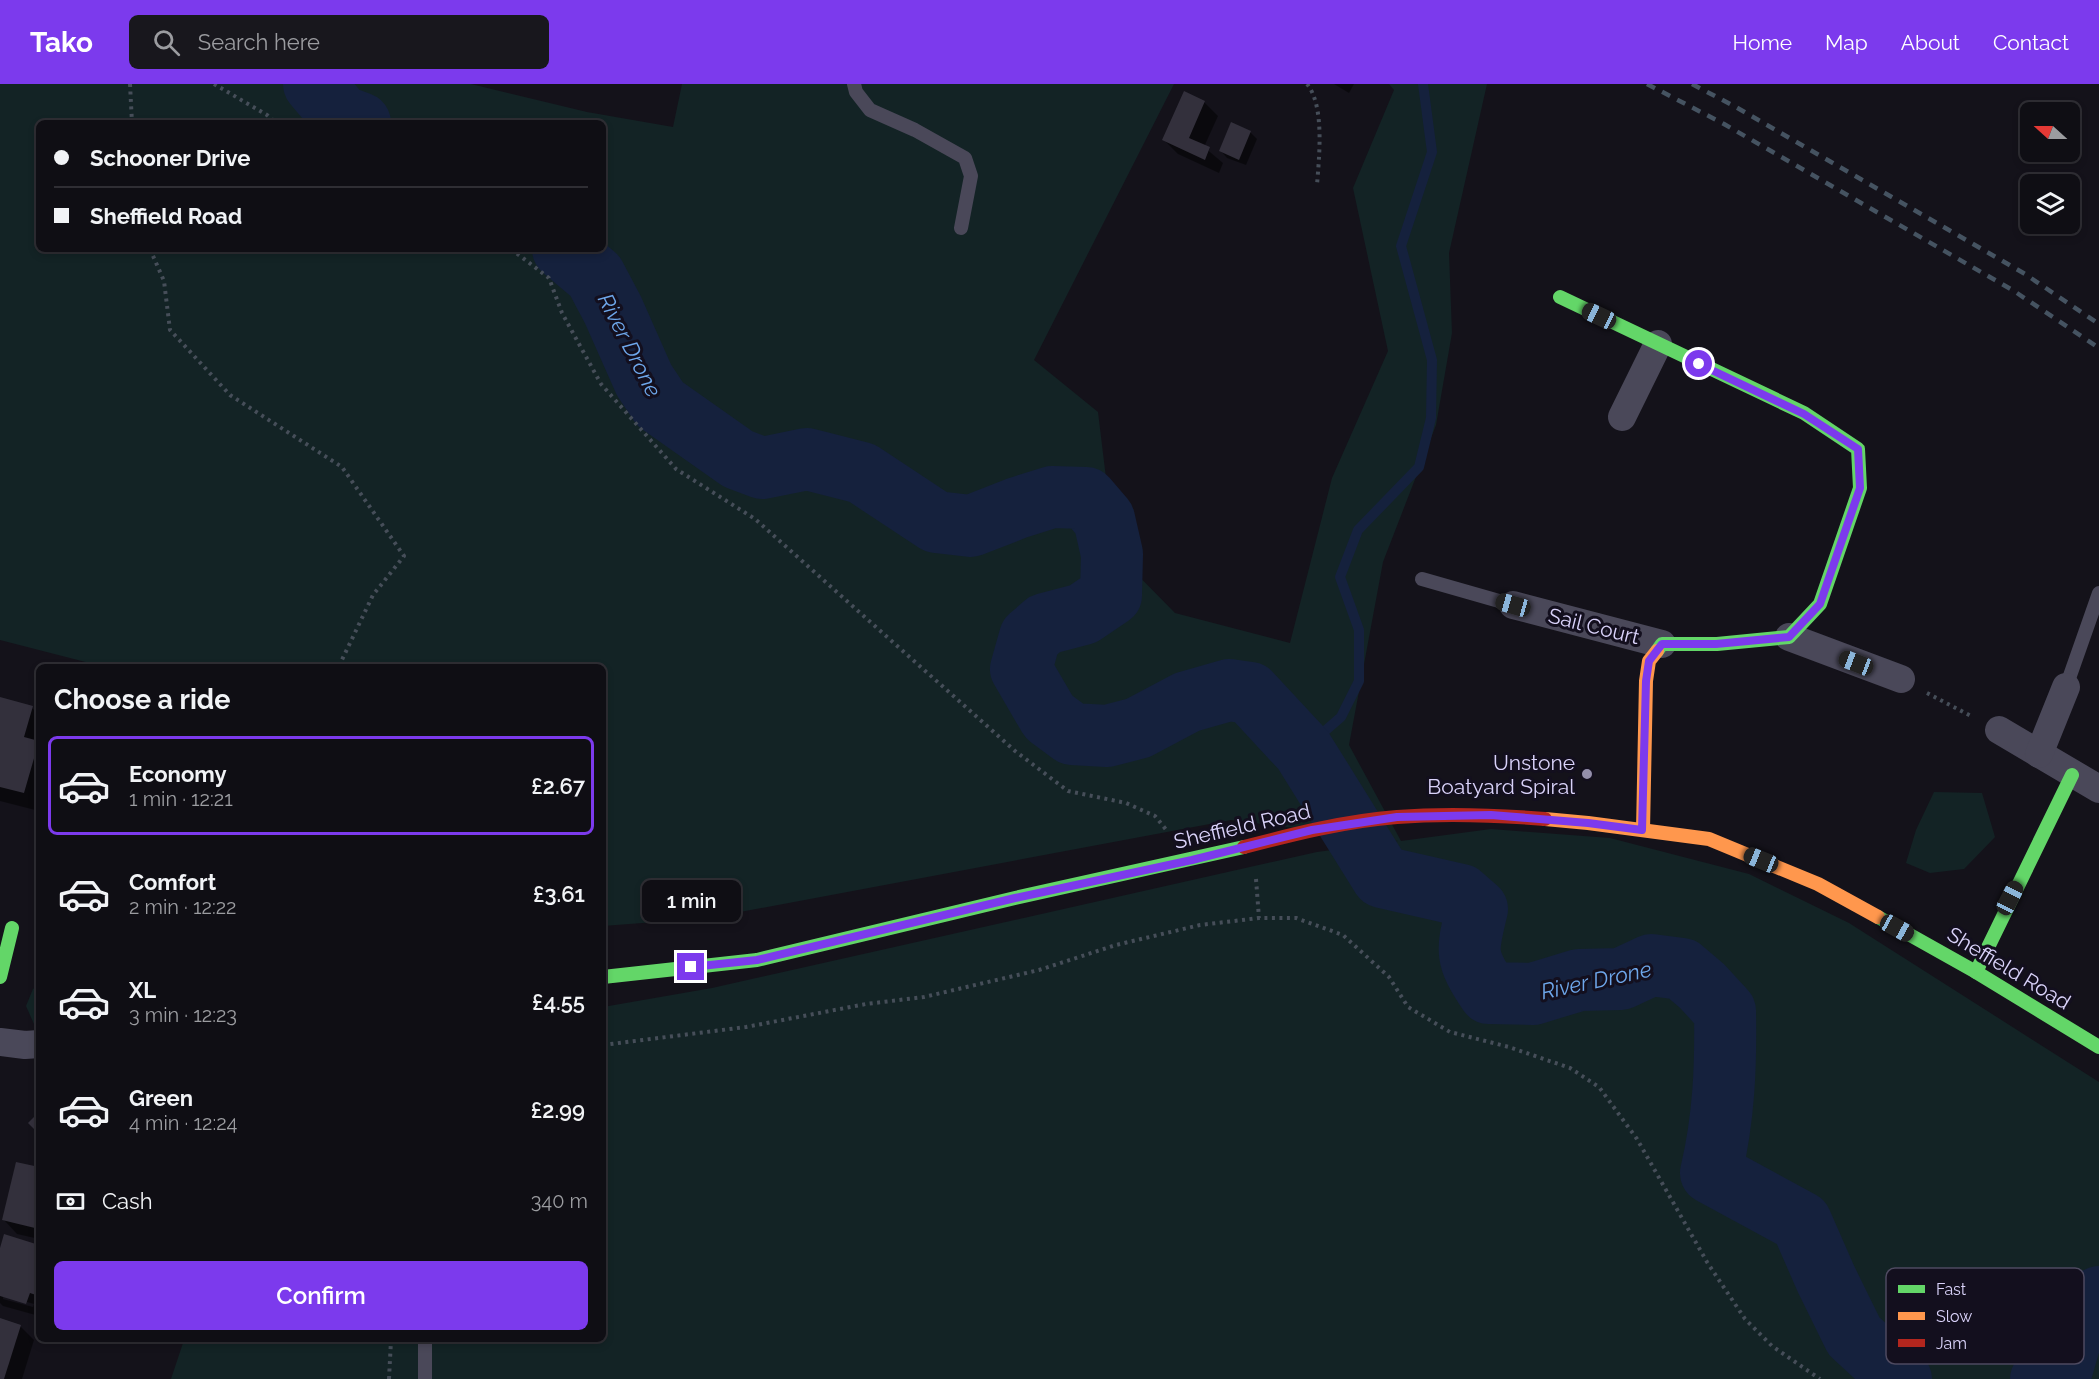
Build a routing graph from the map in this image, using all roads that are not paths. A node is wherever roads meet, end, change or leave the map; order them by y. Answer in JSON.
{"nodes":[{"id":1,"x":854,"y":84,"type":"edge"},
{"id":2,"x":961,"y":228,"type":"dead end"},
{"id":3,"x":1560,"y":297,"type":"dead end"},
{"id":4,"x":1658,"y":344,"type":"junction"},
{"id":5,"x":1622,"y":417,"type":"dead end"},
{"id":6,"x":1422,"y":579,"type":"dead end"},
{"id":7,"x":2099,"y":593,"type":"edge"},
{"id":8,"x":1513,"y":605,"type":"joint"},
{"id":9,"x":1789,"y":637,"type":"junction"},
{"id":10,"x":1662,"y":644,"type":"junction"},
{"id":11,"x":1901,"y":679,"type":"road end"},
{"id":12,"x":2066,"y":687,"type":"joint"},
{"id":13,"x":1999,"y":730,"type":"road end"},
{"id":14,"x":2039,"y":754,"type":"junction"},
{"id":15,"x":2072,"y":775,"type":"junction"},
{"id":16,"x":2099,"y":789,"type":"edge"},
{"id":17,"x":1642,"y":830,"type":"junction"},
{"id":18,"x":6,"y":926,"type":"edge"},
{"id":19,"x":30,"y":932,"type":"dead end"},
{"id":20,"x":1976,"y":972,"type":"junction"},
{"id":21,"x":0,"y":977,"type":"edge"},
{"id":22,"x":606,"y":977,"type":"edge"},
{"id":23,"x":0,"y":1042,"type":"edge"},
{"id":24,"x":36,"y":1044,"type":"edge"},
{"id":25,"x":2099,"y":1047,"type":"edge"},
{"id":26,"x":425,"y":1342,"type":"edge"},
{"id":27,"x":424,"y":1379,"type":"edge"}],
"edges":[{"from":1,"to":2,"type":"lane"},
{"from":3,"to":4,"type":"main road"},
{"from":4,"to":5,"type":"street"},
{"from":4,"to":9,"type":"main road"},
{"from":6,"to":8,"type":"lane","name":"Sail Court"},
{"from":7,"to":12,"type":"lane"},
{"from":8,"to":10,"type":"street","name":"Sail Court"},
{"from":9,"to":10,"type":"main road"},
{"from":9,"to":11,"type":"street"},
{"from":10,"to":17,"type":"main road"},
{"from":12,"to":14,"type":"street"},
{"from":13,"to":14,"type":"street"},
{"from":14,"to":15,"type":"street"},
{"from":15,"to":16,"type":"street"},
{"from":15,"to":20,"type":"main road"},
{"from":17,"to":20,"type":"main road","name":"Sheffield Road"},
{"from":17,"to":22,"type":"main road","name":"Sheffield Road"},
{"from":18,"to":19,"type":"main road"},
{"from":18,"to":21,"type":"main road"},
{"from":20,"to":25,"type":"main road","name":"Sheffield Road"},
{"from":23,"to":24,"type":"street"},
{"from":26,"to":27,"type":"lane"}]}
